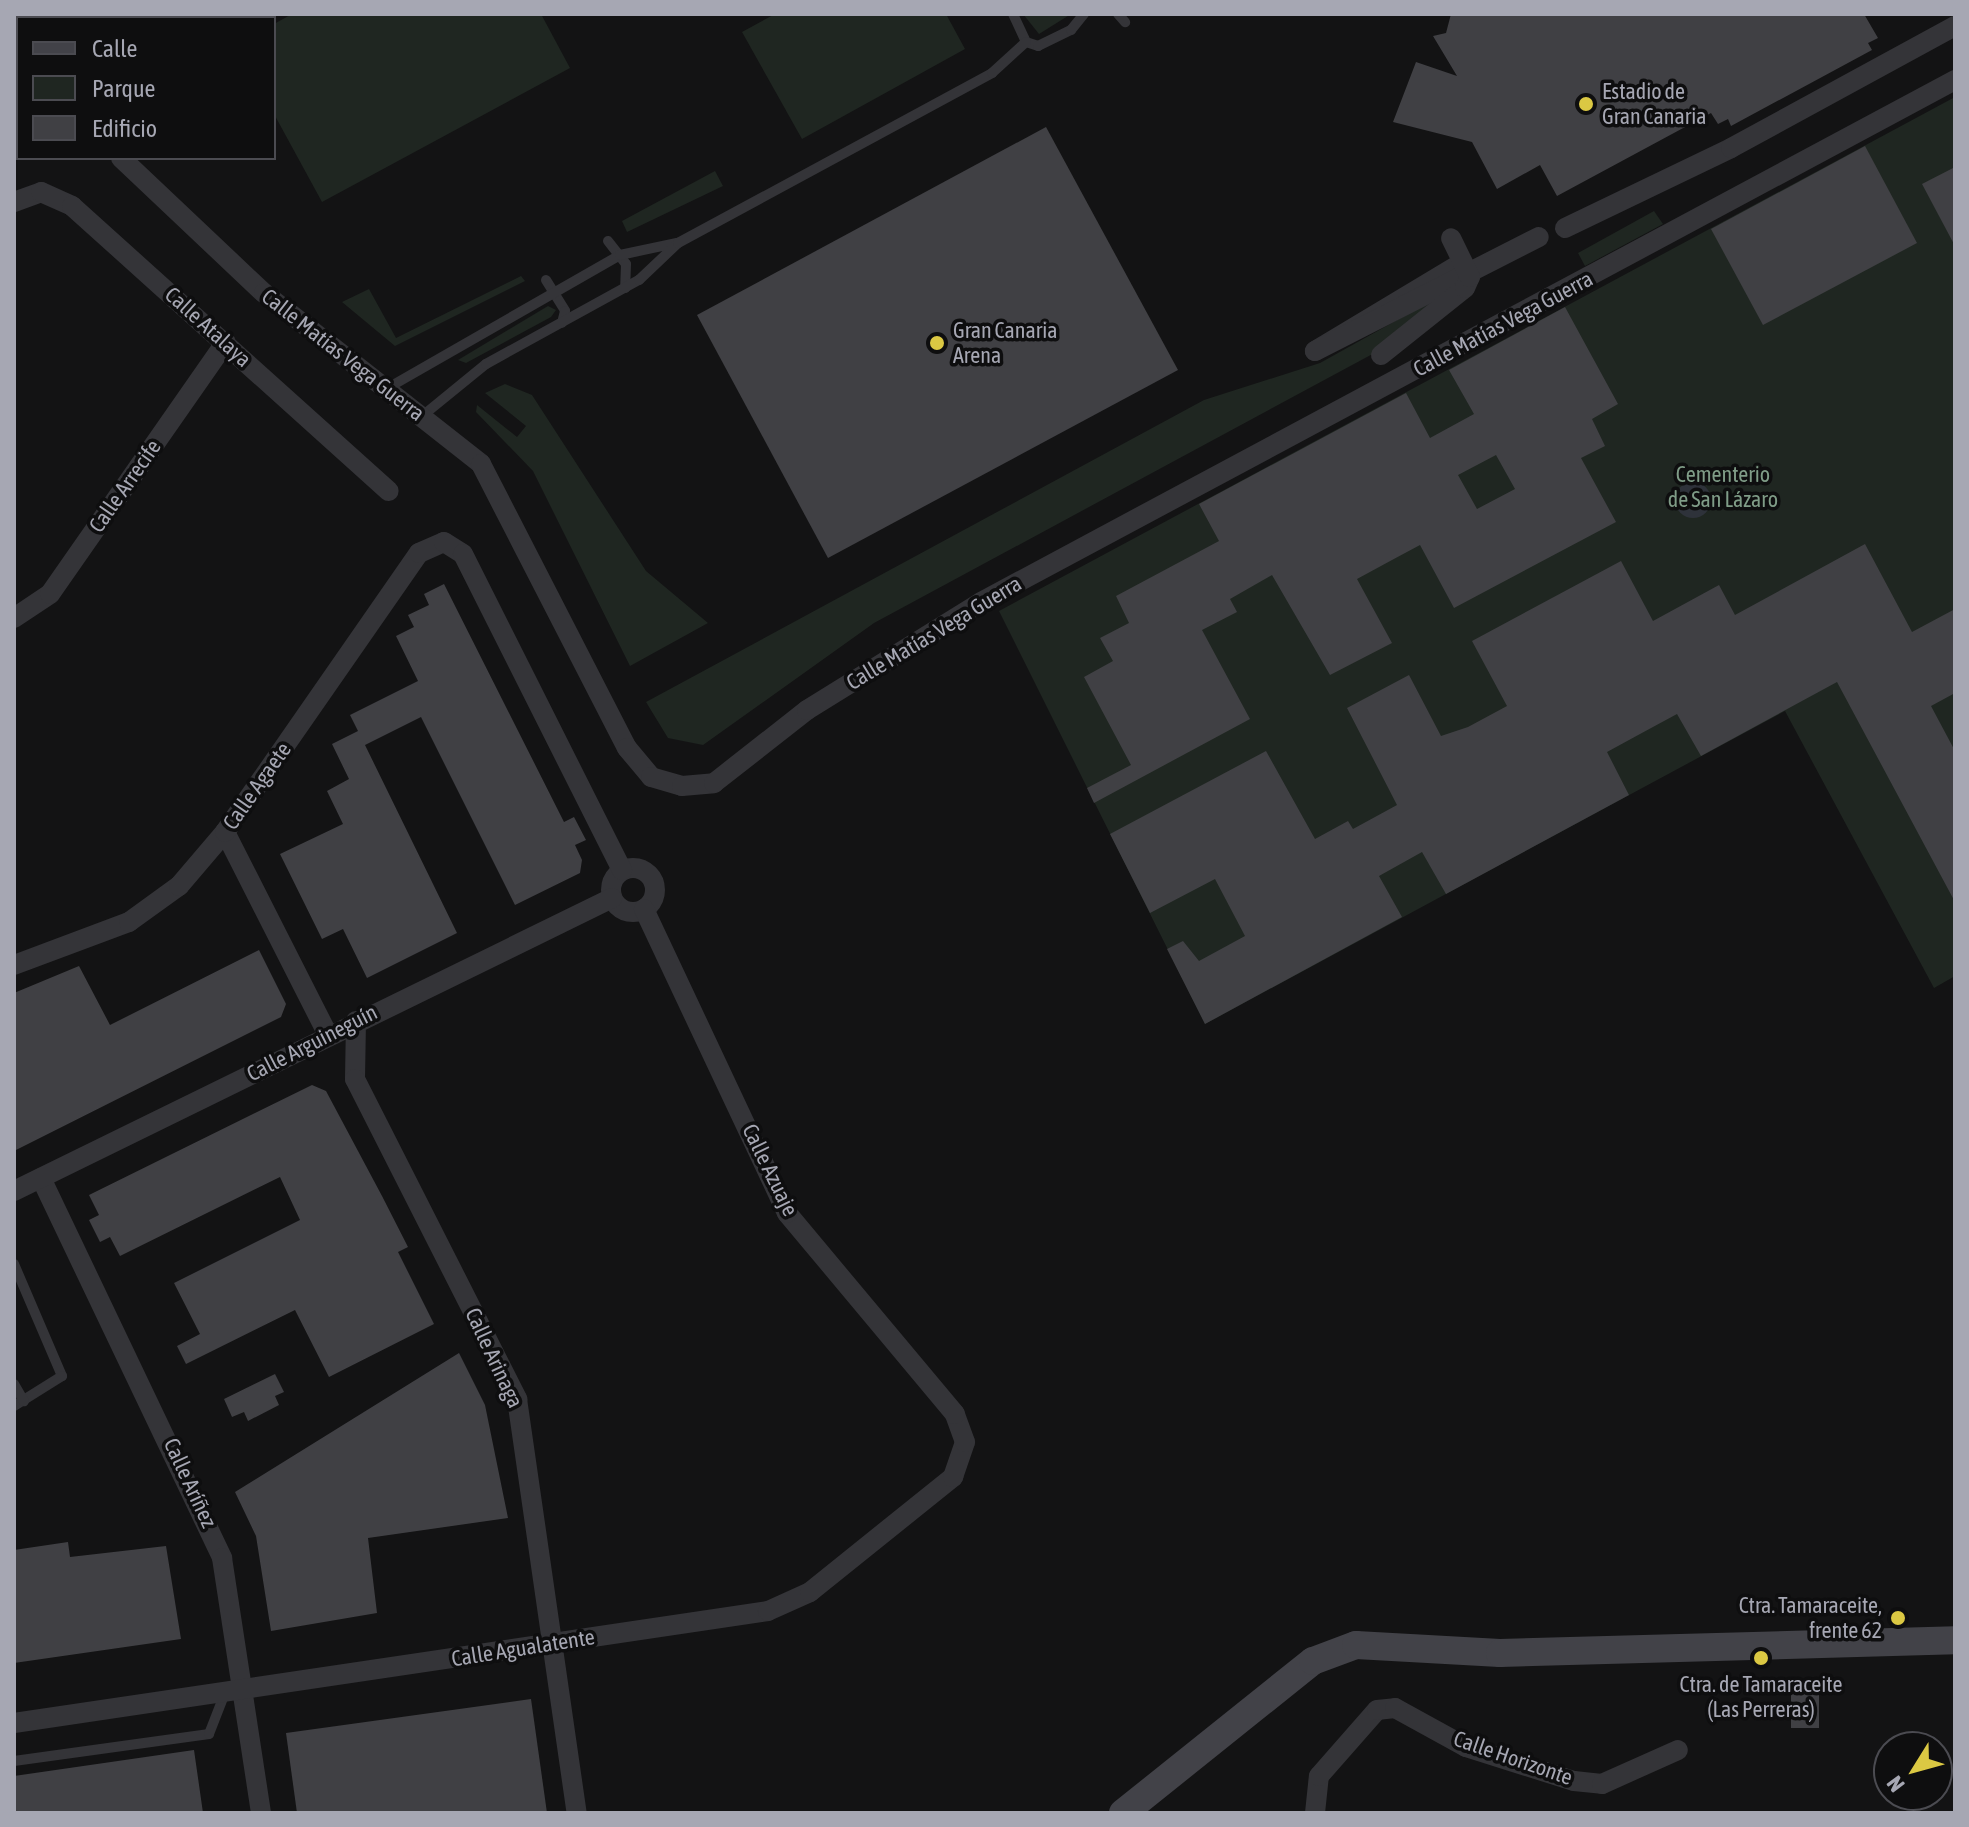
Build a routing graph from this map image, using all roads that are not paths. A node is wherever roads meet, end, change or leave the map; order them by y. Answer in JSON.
{"nodes":[{"id":1,"x":1013,"y":14,"type":"edge"},
{"id":2,"x":1084,"y":14,"type":"edge"},
{"id":3,"x":1955,"y":26,"type":"edge"},
{"id":4,"x":1026,"y":42,"type":"junction"},
{"id":5,"x":1955,"y":80,"type":"edge"},
{"id":6,"x":123,"y":160,"type":"edge"},
{"id":7,"x":14,"y":202,"type":"edge"},
{"id":8,"x":1565,"y":228,"type":"dead end"},
{"id":9,"x":1539,"y":237,"type":"dead end"},
{"id":10,"x":1451,"y":238,"type":"dead end"},
{"id":11,"x":608,"y":241,"type":"dead end"},
{"id":12,"x":678,"y":243,"type":"junction"},
{"id":13,"x":620,"y":255,"type":"junction"},
{"id":14,"x":1464,"y":271,"type":"junction"},
{"id":15,"x":546,"y":280,"type":"dead end"},
{"id":16,"x":625,"y":289,"type":"junction"},
{"id":17,"x":554,"y":292,"type":"junction"},
{"id":18,"x":562,"y":323,"type":"junction"},
{"id":19,"x":226,"y":342,"type":"junction"},
{"id":20,"x":1381,"y":355,"type":"dead end"},
{"id":21,"x":386,"y":389,"type":"junction"},
{"id":22,"x":421,"y":417,"type":"junction"},
{"id":23,"x":389,"y":491,"type":"dead end"},
{"id":24,"x":14,"y":618,"type":"edge"},
{"id":25,"x":225,"y":832,"type":"junction"},
{"id":26,"x":622,"y":870,"type":"junction"},
{"id":27,"x":612,"y":898,"type":"junction"},
{"id":28,"x":644,"y":909,"type":"junction"},
{"id":29,"x":14,"y":965,"type":"edge"},
{"id":30,"x":356,"y":1021,"type":"junction"},
{"id":31,"x":328,"y":1035,"type":"junction"},
{"id":32,"x":41,"y":1178,"type":"junction"},
{"id":33,"x":14,"y":1191,"type":"edge"},
{"id":34,"x":14,"y":1264,"type":"edge"},
{"id":35,"x":14,"y":1384,"type":"edge"},
{"id":36,"x":19,"y":1404,"type":"edge"},
{"id":37,"x":965,"y":1442,"type":"joint"},
{"id":38,"x":1955,"y":1640,"type":"edge"},
{"id":39,"x":556,"y":1643,"type":"junction"},
{"id":40,"x":234,"y":1692,"type":"junction"},
{"id":41,"x":14,"y":1723,"type":"edge"},
{"id":42,"x":1678,"y":1750,"type":"dead end"},
{"id":43,"x":14,"y":1761,"type":"edge"},
{"id":44,"x":261,"y":1813,"type":"edge"},
{"id":45,"x":577,"y":1813,"type":"edge"},
{"id":46,"x":1123,"y":1813,"type":"edge"},
{"id":47,"x":1315,"y":1813,"type":"edge"}],
"edges":[{"from":1,"to":4,"type":"lane"},
{"from":2,"to":4,"type":"lane"},
{"from":3,"to":8,"type":"street"},
{"from":4,"to":12,"type":"lane"},
{"from":5,"to":22,"type":"street","name":"Calle Matías Vega Guerra"},
{"from":6,"to":21,"type":"street","name":"Calle Matías Vega Guerra"},
{"from":7,"to":19,"type":"street","name":"Calle Atalaya"},
{"from":9,"to":14,"type":"street"},
{"from":10,"to":14,"type":"street"},
{"from":11,"to":13,"type":"lane"},
{"from":12,"to":13,"type":"lane"},
{"from":12,"to":16,"type":"lane"},
{"from":13,"to":16,"type":"lane"},
{"from":13,"to":17,"type":"lane"},
{"from":14,"to":14,"type":"street"},
{"from":14,"to":20,"type":"street"},
{"from":15,"to":17,"type":"lane"},
{"from":16,"to":18,"type":"lane"},
{"from":17,"to":18,"type":"lane"},
{"from":17,"to":21,"type":"lane"},
{"from":18,"to":22,"type":"lane"},
{"from":19,"to":23,"type":"street","name":"Calle Atalaya"},
{"from":19,"to":24,"type":"street","name":"Calle Arrecife"},
{"from":21,"to":22,"type":"street","name":"Calle Matías Vega Guerra"},
{"from":25,"to":26,"type":"street","name":"Calle Agaete"},
{"from":25,"to":29,"type":"street","name":"Calle Agaete"},
{"from":25,"to":31,"type":"street"},
{"from":26,"to":27,"type":"street"},
{"from":26,"to":28,"type":"street"},
{"from":27,"to":28,"type":"street"},
{"from":27,"to":30,"type":"street","name":"Calle Arguineguín"},
{"from":28,"to":37,"type":"street","name":"Calle Azuaje"},
{"from":30,"to":31,"type":"street","name":"Calle Arguineguín"},
{"from":30,"to":39,"type":"street","name":"Calle Arinaga"},
{"from":31,"to":32,"type":"street","name":"Calle Arguineguín"},
{"from":32,"to":33,"type":"street","name":"Calle Arguineguín"},
{"from":32,"to":40,"type":"street","name":"Calle Aríñez"},
{"from":34,"to":36,"type":"lane"},
{"from":35,"to":36,"type":"lane"},
{"from":37,"to":39,"type":"street","name":"Calle Agualatente"},
{"from":38,"to":46,"type":"main road"},
{"from":39,"to":40,"type":"street","name":"Calle Agualatente"},
{"from":39,"to":45,"type":"street","name":"Calle Arinaga"},
{"from":40,"to":41,"type":"street","name":"Calle Agualatente"},
{"from":40,"to":43,"type":"lane"},
{"from":40,"to":44,"type":"street","name":"Calle Aríñez"},
{"from":42,"to":47,"type":"street","name":"Calle Horizonte"}]}
